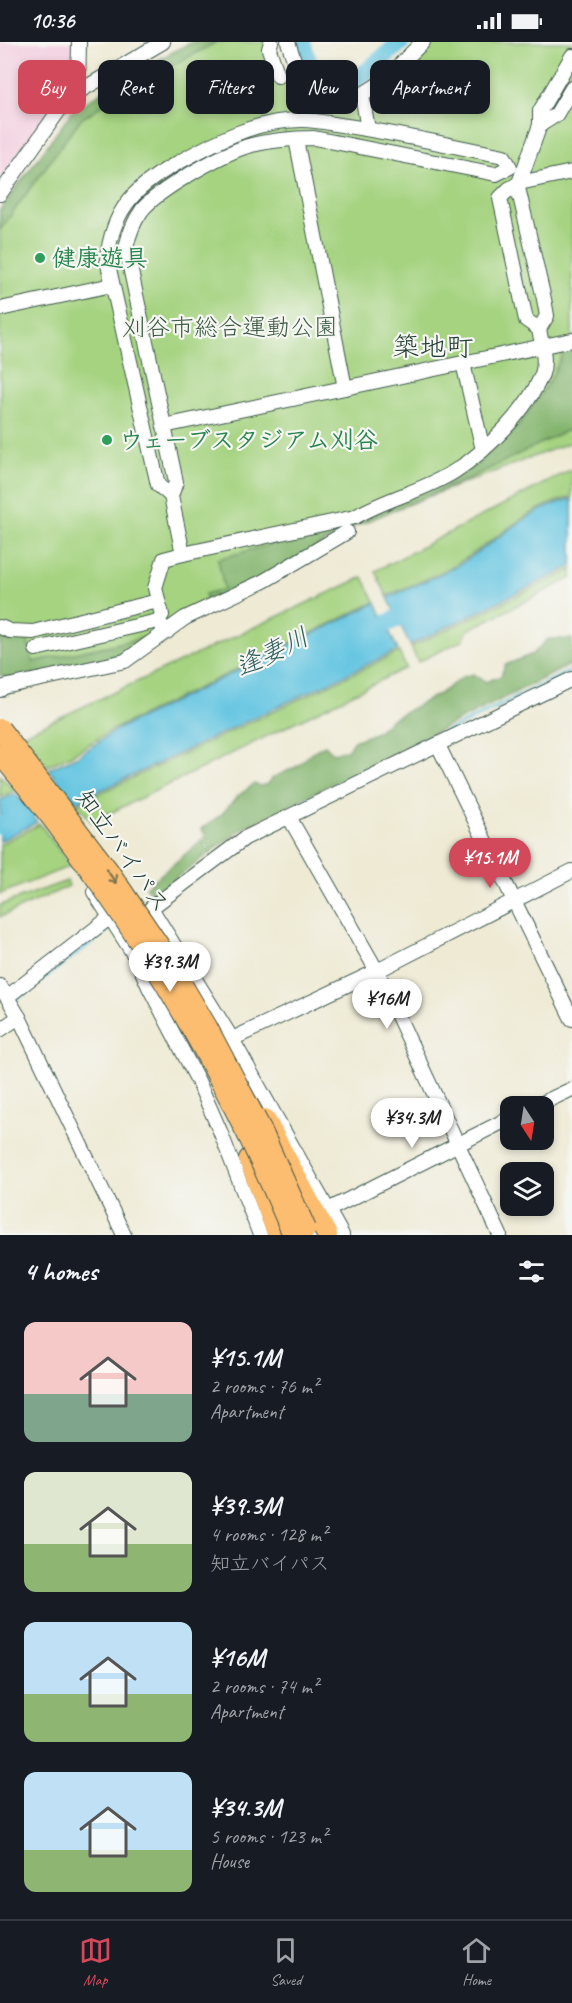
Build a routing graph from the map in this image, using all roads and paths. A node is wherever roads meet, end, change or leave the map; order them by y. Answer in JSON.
{"nodes":[{"id":1,"x":79,"y":42,"type":"edge"},
{"id":2,"x":163,"y":42,"type":"edge"},
{"id":3,"x":271,"y":42,"type":"edge"},
{"id":4,"x":288,"y":42,"type":"edge"},
{"id":5,"x":423,"y":42,"type":"edge"},
{"id":6,"x":144,"y":47,"type":"edge"},
{"id":7,"x":572,"y":56,"type":"edge"},
{"id":8,"x":79,"y":60,"type":"edge"},
{"id":9,"x":278,"y":76,"type":"dead end"},
{"id":10,"x":86,"y":87,"type":"edge"},
{"id":11,"x":572,"y":88,"type":"edge"},
{"id":12,"x":362,"y":95,"type":"junction"},
{"id":13,"x":56,"y":114,"type":"edge"},
{"id":14,"x":540,"y":125,"type":"junction"},
{"id":15,"x":368,"y":129,"type":"junction"},
{"id":16,"x":296,"y":139,"type":"junction"},
{"id":17,"x":510,"y":167,"type":"junction"},
{"id":18,"x":572,"y":172,"type":"edge"},
{"id":19,"x":514,"y":186,"type":"junction"},
{"id":20,"x":1,"y":192,"type":"edge"},
{"id":21,"x":112,"y":285,"type":"junction"},
{"id":22,"x":0,"y":309,"type":"edge"},
{"id":23,"x":539,"y":329,"type":"junction"},
{"id":24,"x":572,"y":340,"type":"edge"},
{"id":25,"x":543,"y":346,"type":"junction"},
{"id":26,"x":463,"y":363,"type":"junction"},
{"id":27,"x":345,"y":388,"type":"junction"},
{"id":28,"x":164,"y":426,"type":"junction"},
{"id":29,"x":483,"y":450,"type":"junction"},
{"id":30,"x":171,"y":496,"type":"junction"},
{"id":31,"x":347,"y":532,"type":"dead end"},
{"id":32,"x":183,"y":554,"type":"junction"},
{"id":33,"x":158,"y":601,"type":"junction"},
{"id":34,"x":162,"y":615,"type":"dead end"},
{"id":35,"x":0,"y":627,"type":"edge"},
{"id":36,"x":168,"y":632,"type":"junction"},
{"id":37,"x":36,"y":649,"type":"dead end"},
{"id":38,"x":572,"y":679,"type":"edge"},
{"id":39,"x":1,"y":687,"type":"edge"},
{"id":40,"x":0,"y":729,"type":"edge"},
{"id":41,"x":438,"y":745,"type":"junction"},
{"id":42,"x":0,"y":754,"type":"edge"},
{"id":43,"x":17,"y":786,"type":"dead end"},
{"id":44,"x":289,"y":817,"type":"junction"},
{"id":45,"x":572,"y":871,"type":"edge"},
{"id":46,"x":513,"y":900,"type":"junction"},
{"id":47,"x":105,"y":922,"type":"dead end"},
{"id":48,"x":376,"y":971,"type":"junction"},
{"id":49,"x":161,"y":976,"type":"junction"},
{"id":50,"x":3,"y":992,"type":"edge"},
{"id":51,"x":18,"y":1017,"type":"junction"},
{"id":52,"x":572,"y":1019,"type":"edge"},
{"id":53,"x":0,"y":1030,"type":"edge"},
{"id":54,"x":232,"y":1039,"type":"junction"},
{"id":55,"x":238,"y":1085,"type":"junction"},
{"id":56,"x":572,"y":1089,"type":"edge"},
{"id":57,"x":554,"y":1098,"type":"edge"},
{"id":58,"x":500,"y":1123,"type":"edge"},
{"id":59,"x":458,"y":1143,"type":"junction"},
{"id":60,"x":328,"y":1210,"type":"junction"},
{"id":61,"x":302,"y":1233,"type":"edge"},
{"id":62,"x":124,"y":1235,"type":"edge"},
{"id":63,"x":260,"y":1235,"type":"edge"},
{"id":64,"x":278,"y":1235,"type":"edge"},
{"id":65,"x":327,"y":1235,"type":"edge"},
{"id":66,"x":342,"y":1235,"type":"edge"},
{"id":67,"x":500,"y":1235,"type":"edge"}],
"edges":[{"from":1,"to":8,"type":"street"},
{"from":2,"to":6,"type":"street"},
{"from":3,"to":9,"type":"street"},
{"from":4,"to":12,"type":"street"},
{"from":5,"to":12,"type":"street"},
{"from":6,"to":10,"type":"street"},
{"from":7,"to":14,"type":"street"},
{"from":11,"to":14,"type":"street"},
{"from":12,"to":15,"type":"street"},
{"from":13,"to":20,"type":"street"},
{"from":14,"to":19,"type":"street"},
{"from":15,"to":17,"type":"street"},
{"from":15,"to":21,"type":"street"},
{"from":16,"to":17,"type":"street"},
{"from":16,"to":27,"type":"street"},
{"from":16,"to":28,"type":"street"},
{"from":17,"to":19,"type":"street"},
{"from":18,"to":19,"type":"street"},
{"from":19,"to":23,"type":"street"},
{"from":19,"to":23,"type":"street"},
{"from":21,"to":22,"type":"street"},
{"from":21,"to":30,"type":"street"},
{"from":23,"to":25,"type":"street"},
{"from":24,"to":25,"type":"street"},
{"from":25,"to":26,"type":"street"},
{"from":25,"to":29,"type":"street"},
{"from":26,"to":27,"type":"street"},
{"from":26,"to":29,"type":"street"},
{"from":27,"to":28,"type":"street"},
{"from":28,"to":30,"type":"street"},
{"from":29,"to":32,"type":"street"},
{"from":30,"to":32,"type":"street"},
{"from":31,"to":36,"type":"street"},
{"from":32,"to":33,"type":"street"},
{"from":33,"to":34,"type":"street"},
{"from":33,"to":35,"type":"street"},
{"from":36,"to":37,"type":"street"},
{"from":36,"to":39,"type":"street"},
{"from":38,"to":41,"type":"street"},
{"from":40,"to":55,"type":"highway","name":"知立バイパス","one_way":true,"bridge":true},
{"from":41,"to":44,"type":"street"},
{"from":41,"to":46,"type":"street"},
{"from":42,"to":49,"type":"highway","name":"知立バイパス","bridge":true},
{"from":43,"to":63,"type":"street"},
{"from":44,"to":48,"type":"street"},
{"from":44,"to":54,"type":"street"},
{"from":45,"to":46,"type":"street"},
{"from":46,"to":48,"type":"street"},
{"from":46,"to":52,"type":"street"},
{"from":47,"to":50,"type":"street"},
{"from":48,"to":54,"type":"street"},
{"from":48,"to":59,"type":"street"},
{"from":49,"to":61,"type":"highway","name":"知立バイパス","bridge":true},
{"from":49,"to":64,"type":"highway"},
{"from":50,"to":51,"type":"street"},
{"from":51,"to":53,"type":"street"},
{"from":51,"to":62,"type":"street"},
{"from":54,"to":60,"type":"street"},
{"from":55,"to":61,"type":"highway","name":"知立バイパス","bridge":true},
{"from":55,"to":65,"type":"highway"},
{"from":56,"to":57,"type":"street"},
{"from":58,"to":59,"type":"street"},
{"from":59,"to":60,"type":"street"},
{"from":59,"to":67,"type":"street"},
{"from":60,"to":66,"type":"street"}]}
